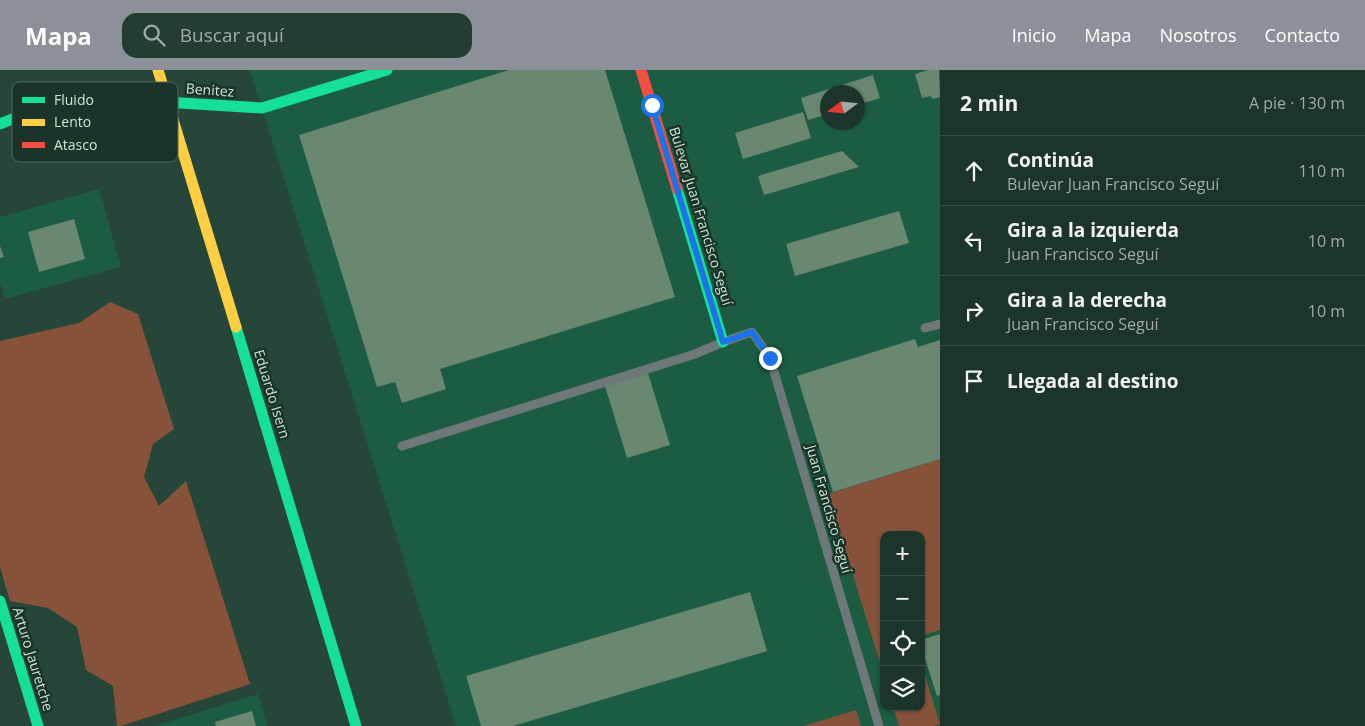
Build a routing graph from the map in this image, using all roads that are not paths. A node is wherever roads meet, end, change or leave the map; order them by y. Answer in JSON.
{"nodes":[{"id":1,"x":158,"y":70,"type":"edge"},
{"id":2,"x":387,"y":70,"type":"edge"},
{"id":3,"x":641,"y":70,"type":"edge"},
{"id":4,"x":162,"y":82,"type":"edge"},
{"id":5,"x":178,"y":103,"type":"edge"},
{"id":6,"x":12,"y":119,"type":"edge"},
{"id":7,"x":0,"y":124,"type":"edge"},
{"id":8,"x":178,"y":132,"type":"edge"},
{"id":9,"x":940,"y":324,"type":"edge"},
{"id":10,"x":925,"y":328,"type":"dead end"},
{"id":11,"x":723,"y":342,"type":"junction"},
{"id":12,"x":402,"y":446,"type":"dead end"},
{"id":13,"x":0,"y":601,"type":"edge"},
{"id":14,"x":38,"y":726,"type":"edge"},
{"id":15,"x":356,"y":726,"type":"edge"},
{"id":16,"x":878,"y":726,"type":"edge"}],
"edges":[{"from":1,"to":4,"type":"street","name":"Eduardo Isern"},
{"from":2,"to":5,"type":"street","name":"Benitez"},
{"from":3,"to":11,"type":"street","name":"Bulevar Juan Francisco Seguí"},
{"from":6,"to":7,"type":"street","name":"Benitez"},
{"from":8,"to":15,"type":"street","name":"Eduardo Isern"},
{"from":9,"to":10,"type":"lane"},
{"from":11,"to":12,"type":"lane"},
{"from":11,"to":16,"type":"lane","name":"Juan Francisco Seguí"},
{"from":13,"to":14,"type":"street","name":"Arturo Jauretche"}]}
